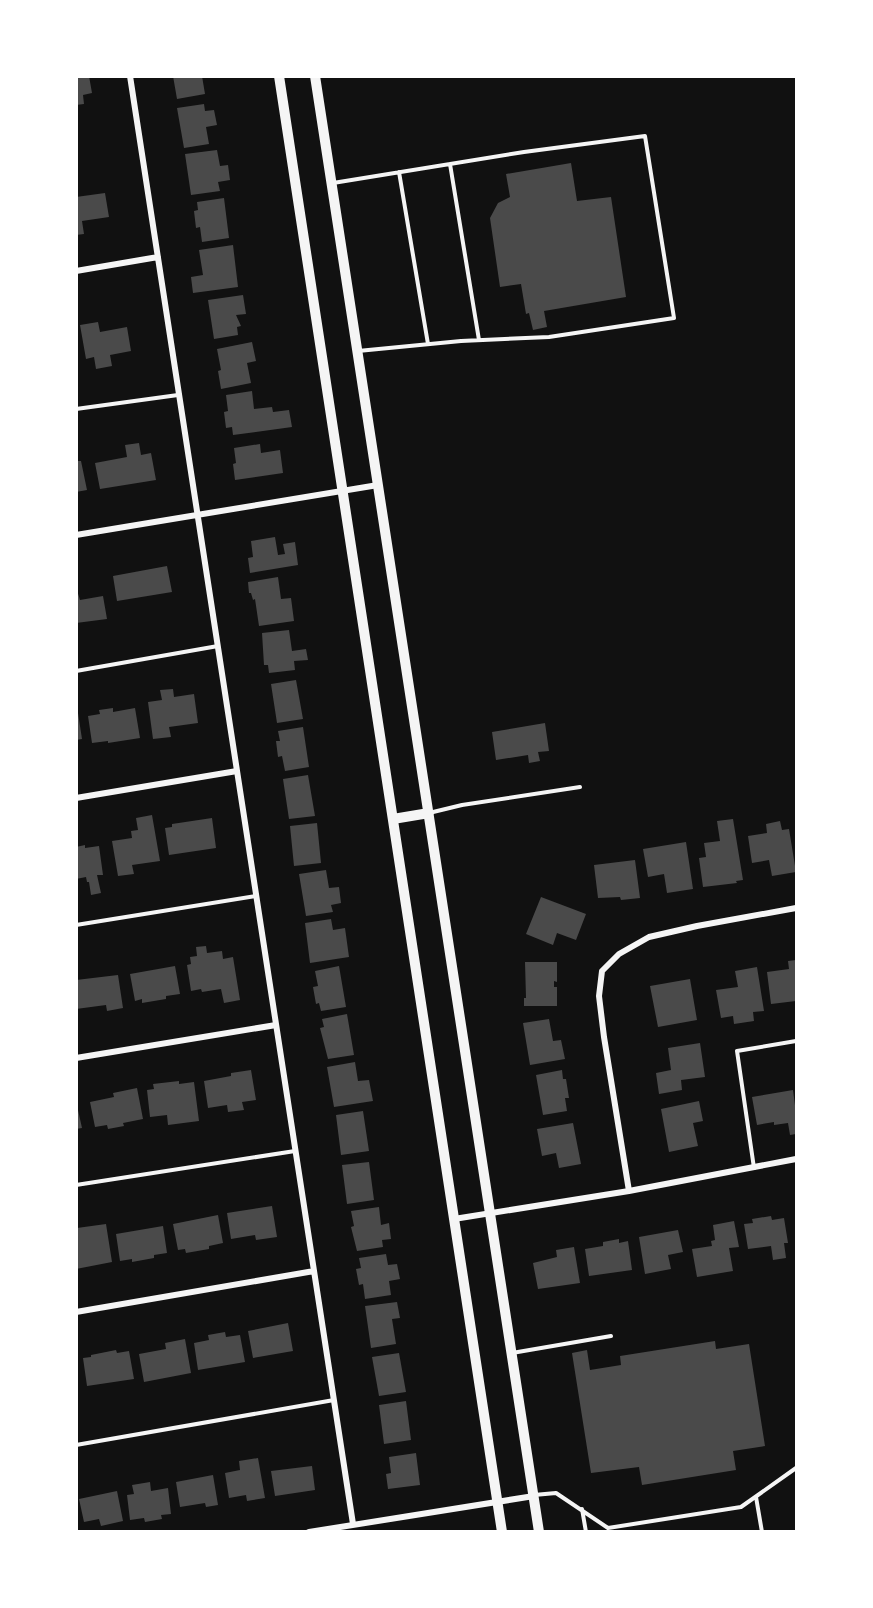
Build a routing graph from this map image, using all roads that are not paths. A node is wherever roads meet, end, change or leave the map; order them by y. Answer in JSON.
{"nodes":[{"id":1,"x":130,"y":76,"type":"edge"},
{"id":2,"x":279,"y":76,"type":"edge"},
{"id":3,"x":315,"y":76,"type":"edge"},
{"id":4,"x":450,"y":164,"type":"junction"},
{"id":5,"x":399,"y":172,"type":"junction"},
{"id":6,"x":332,"y":183,"type":"junction"},
{"id":7,"x":158,"y":258,"type":"junction"},
{"id":8,"x":76,"y":271,"type":"edge"},
{"id":9,"x":479,"y":340,"type":"junction"},
{"id":10,"x":428,"y":344,"type":"junction"},
{"id":11,"x":357,"y":351,"type":"junction"},
{"id":12,"x":179,"y":395,"type":"junction"},
{"id":13,"x":76,"y":409,"type":"edge"},
{"id":14,"x":378,"y":485,"type":"junction"},
{"id":15,"x":342,"y":491,"type":"junction"},
{"id":16,"x":198,"y":515,"type":"junction"},
{"id":17,"x":76,"y":535,"type":"edge"},
{"id":18,"x":218,"y":646,"type":"junction"},
{"id":19,"x":76,"y":671,"type":"edge"},
{"id":20,"x":237,"y":771,"type":"junction"},
{"id":21,"x":580,"y":787,"type":"dead end"},
{"id":22,"x":76,"y":798,"type":"edge"},
{"id":23,"x":429,"y":813,"type":"junction"},
{"id":24,"x":393,"y":819,"type":"junction"},
{"id":25,"x":256,"y":896,"type":"junction"},
{"id":26,"x":796,"y":908,"type":"edge"},
{"id":27,"x":76,"y":925,"type":"edge"},
{"id":28,"x":276,"y":1025,"type":"junction"},
{"id":29,"x":796,"y":1041,"type":"edge"},
{"id":30,"x":76,"y":1058,"type":"edge"},
{"id":31,"x":296,"y":1150,"type":"junction"},
{"id":32,"x":796,"y":1159,"type":"edge"},
{"id":33,"x":754,"y":1168,"type":"junction"},
{"id":34,"x":76,"y":1185,"type":"edge"},
{"id":35,"x":629,"y":1191,"type":"junction"},
{"id":36,"x":490,"y":1214,"type":"junction"},
{"id":37,"x":454,"y":1219,"type":"junction"},
{"id":38,"x":314,"y":1271,"type":"junction"},
{"id":39,"x":76,"y":1312,"type":"edge"},
{"id":40,"x":611,"y":1336,"type":"dead end"},
{"id":41,"x":512,"y":1353,"type":"junction"},
{"id":42,"x":334,"y":1400,"type":"junction"},
{"id":43,"x":76,"y":1445,"type":"edge"},
{"id":44,"x":796,"y":1468,"type":"edge"},
{"id":45,"x":534,"y":1496,"type":"junction"},
{"id":46,"x":756,"y":1497,"type":"junction"},
{"id":47,"x":498,"y":1502,"type":"junction"},
{"id":48,"x":582,"y":1509,"type":"junction"},
{"id":49,"x":353,"y":1524,"type":"junction"},
{"id":50,"x":309,"y":1532,"type":"edge"},
{"id":51,"x":502,"y":1532,"type":"edge"},
{"id":52,"x":539,"y":1532,"type":"edge"},
{"id":53,"x":586,"y":1532,"type":"edge"},
{"id":54,"x":762,"y":1532,"type":"edge"}],
"edges":[{"from":1,"to":7,"type":"street"},
{"from":2,"to":15,"type":"main road"},
{"from":3,"to":6,"type":"main road"},
{"from":4,"to":5,"type":"lane"},
{"from":4,"to":9,"type":"lane"},
{"from":4,"to":9,"type":"lane"},
{"from":5,"to":6,"type":"lane"},
{"from":5,"to":10,"type":"lane"},
{"from":6,"to":11,"type":"main road"},
{"from":7,"to":8,"type":"street"},
{"from":7,"to":12,"type":"street"},
{"from":9,"to":10,"type":"lane"},
{"from":10,"to":11,"type":"lane"},
{"from":11,"to":14,"type":"main road"},
{"from":12,"to":13,"type":"lane"},
{"from":12,"to":16,"type":"street"},
{"from":14,"to":15,"type":"street"},
{"from":14,"to":23,"type":"main road"},
{"from":15,"to":16,"type":"street"},
{"from":15,"to":24,"type":"main road"},
{"from":16,"to":17,"type":"street"},
{"from":16,"to":18,"type":"street"},
{"from":18,"to":19,"type":"lane"},
{"from":18,"to":20,"type":"street"},
{"from":20,"to":22,"type":"street"},
{"from":20,"to":25,"type":"street"},
{"from":21,"to":23,"type":"lane"},
{"from":23,"to":24,"type":"main road"},
{"from":23,"to":36,"type":"main road"},
{"from":24,"to":37,"type":"main road"},
{"from":25,"to":27,"type":"lane"},
{"from":25,"to":28,"type":"street"},
{"from":26,"to":35,"type":"street"},
{"from":28,"to":30,"type":"street"},
{"from":28,"to":31,"type":"street"},
{"from":29,"to":33,"type":"lane"},
{"from":31,"to":34,"type":"lane"},
{"from":31,"to":38,"type":"street"},
{"from":32,"to":33,"type":"street"},
{"from":33,"to":35,"type":"street"},
{"from":35,"to":36,"type":"street"},
{"from":36,"to":37,"type":"street"},
{"from":36,"to":41,"type":"main road"},
{"from":37,"to":47,"type":"main road"},
{"from":38,"to":39,"type":"street"},
{"from":38,"to":42,"type":"street"},
{"from":40,"to":41,"type":"lane"},
{"from":41,"to":45,"type":"main road"},
{"from":42,"to":43,"type":"lane"},
{"from":42,"to":49,"type":"street"},
{"from":44,"to":46,"type":"lane"},
{"from":45,"to":47,"type":"street"},
{"from":45,"to":48,"type":"lane"},
{"from":45,"to":52,"type":"main road"},
{"from":46,"to":48,"type":"lane"},
{"from":46,"to":54,"type":"lane"},
{"from":47,"to":49,"type":"street"},
{"from":47,"to":51,"type":"main road"},
{"from":48,"to":53,"type":"lane"},
{"from":49,"to":50,"type":"street"}]}
